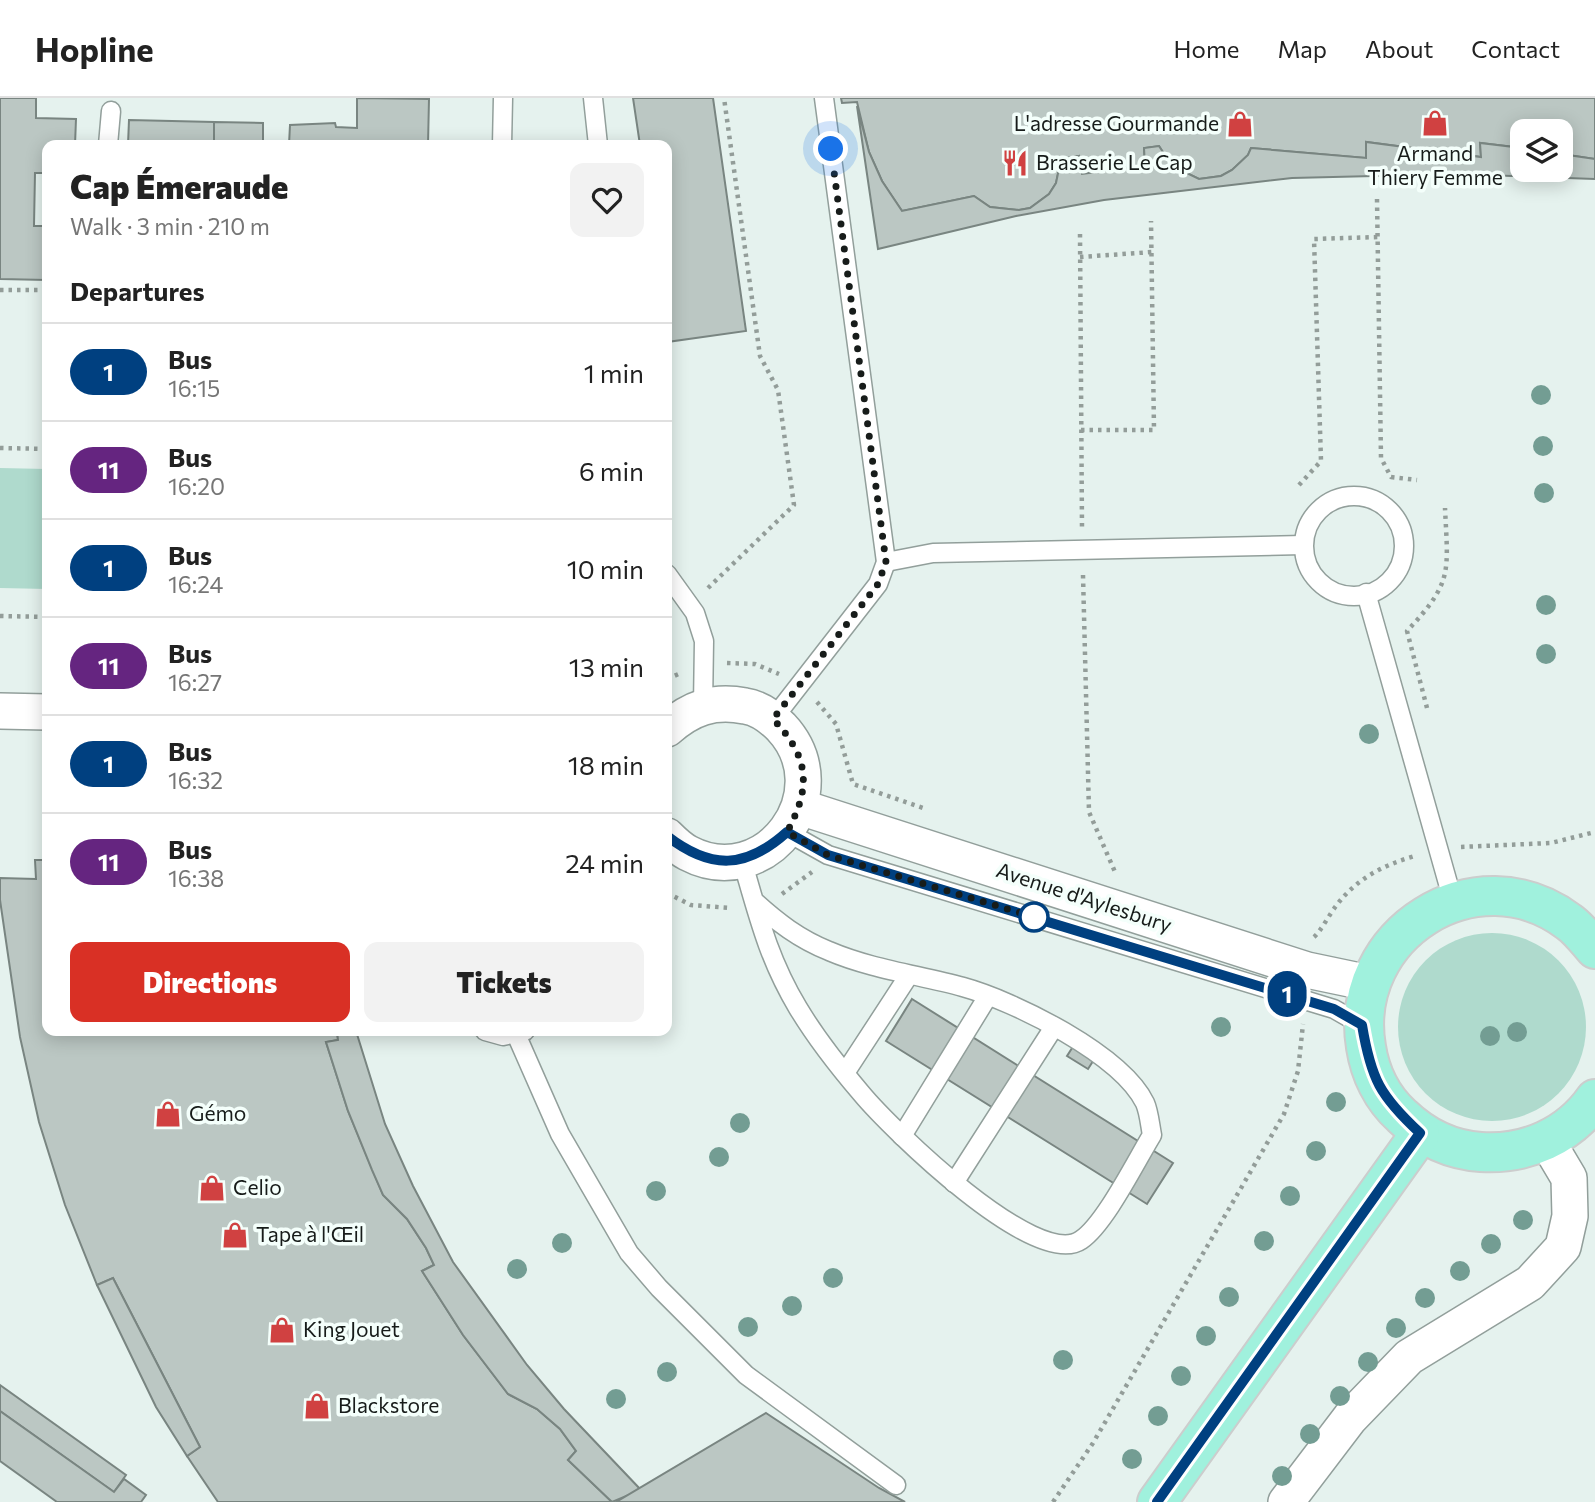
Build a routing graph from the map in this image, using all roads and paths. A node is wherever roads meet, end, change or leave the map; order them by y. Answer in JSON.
{"nodes":[{"id":1,"x":503,"y":98,"type":"edge"},
{"id":2,"x":593,"y":98,"type":"edge"},
{"id":3,"x":724,"y":98,"type":"edge"},
{"id":4,"x":824,"y":98,"type":"edge"},
{"id":5,"x":111,"y":111,"type":"dead end"},
{"id":6,"x":108,"y":140,"type":"edge"},
{"id":7,"x":502,"y":140,"type":"edge"},
{"id":8,"x":597,"y":140,"type":"edge"},
{"id":9,"x":1377,"y":200,"type":"dead end"},
{"id":10,"x":1152,"y":221,"type":"dead end"},
{"id":11,"x":1080,"y":234,"type":"dead end"},
{"id":12,"x":1378,"y":237,"type":"junction"},
{"id":13,"x":1152,"y":252,"type":"junction"},
{"id":14,"x":1080,"y":257,"type":"junction"},
{"id":15,"x":0,"y":290,"type":"edge"},
{"id":16,"x":42,"y":290,"type":"edge"},
{"id":17,"x":1081,"y":430,"type":"junction"},
{"id":18,"x":0,"y":447,"type":"edge"},
{"id":19,"x":42,"y":449,"type":"edge"},
{"id":20,"x":1417,"y":480,"type":"dead end"},
{"id":21,"x":1299,"y":485,"type":"dead end"},
{"id":22,"x":1445,"y":509,"type":"dead end"},
{"id":23,"x":1303,"y":545,"type":"junction"},
{"id":24,"x":1082,"y":549,"type":"junction"},
{"id":25,"x":886,"y":562,"type":"junction"},
{"id":26,"x":672,"y":582,"type":"edge"},
{"id":27,"x":1366,"y":593,"type":"junction"},
{"id":28,"x":690,"y":606,"type":"junction"},
{"id":29,"x":0,"y":616,"type":"edge"},
{"id":30,"x":42,"y":617,"type":"edge"},
{"id":31,"x":704,"y":666,"type":"junction"},
{"id":32,"x":672,"y":677,"type":"edge"},
{"id":33,"x":798,"y":687,"type":"junction"},
{"id":34,"x":703,"y":706,"type":"junction"},
{"id":35,"x":0,"y":712,"type":"edge"},
{"id":36,"x":42,"y":712,"type":"edge"},
{"id":37,"x":1429,"y":714,"type":"dead end"},
{"id":38,"x":773,"y":719,"type":"junction"},
{"id":39,"x":672,"y":724,"type":"edge"},
{"id":40,"x":932,"y":811,"type":"dead end"},
{"id":41,"x":794,"y":819,"type":"junction"},
{"id":42,"x":1595,"y":832,"type":"edge"},
{"id":43,"x":1460,"y":834,"type":"dead end"},
{"id":44,"x":672,"y":840,"type":"edge"},
{"id":45,"x":1464,"y":847,"type":"junction"},
{"id":46,"x":1438,"y":852,"type":"junction"},
{"id":47,"x":742,"y":860,"type":"junction"},
{"id":48,"x":1103,"y":870,"type":"dead end"},
{"id":49,"x":754,"y":901,"type":"junction"},
{"id":50,"x":1453,"y":901,"type":"junction"},
{"id":51,"x":1303,"y":933,"type":"dead end"},
{"id":52,"x":1595,"y":949,"type":"edge"},
{"id":53,"x":1309,"y":969,"type":"junction"},
{"id":54,"x":909,"y":975,"type":"junction"},
{"id":55,"x":1369,"y":983,"type":"junction"},
{"id":56,"x":988,"y":996,"type":"junction"},
{"id":57,"x":1362,"y":1025,"type":"junction"},
{"id":58,"x":1054,"y":1027,"type":"junction"},
{"id":59,"x":521,"y":1036,"type":"edge"},
{"id":60,"x":845,"y":1073,"type":"junction"},
{"id":61,"x":1595,"y":1099,"type":"edge"},
{"id":62,"x":1420,"y":1133,"type":"junction"},
{"id":63,"x":902,"y":1136,"type":"junction"},
{"id":64,"x":1547,"y":1142,"type":"junction"},
{"id":65,"x":954,"y":1183,"type":"junction"},
{"id":66,"x":897,"y":1485,"type":"dead end"},
{"id":67,"x":1053,"y":1502,"type":"edge"},
{"id":68,"x":1157,"y":1502,"type":"edge"},
{"id":69,"x":1286,"y":1502,"type":"edge"}],
"edges":[{"from":1,"to":7,"type":"lane"},
{"from":2,"to":8,"type":"lane"},
{"from":3,"to":28,"type":"path"},
{"from":4,"to":25,"type":"lane"},
{"from":5,"to":6,"type":"lane"},
{"from":9,"to":12,"type":"path"},
{"from":10,"to":13,"type":"path"},
{"from":11,"to":14,"type":"path"},
{"from":12,"to":20,"type":"path"},
{"from":12,"to":21,"type":"path"},
{"from":13,"to":14,"type":"path"},
{"from":13,"to":17,"type":"path"},
{"from":14,"to":17,"type":"path"},
{"from":15,"to":16,"type":"path"},
{"from":17,"to":24,"type":"path"},
{"from":18,"to":19,"type":"path"},
{"from":22,"to":37,"type":"path"},
{"from":23,"to":24,"type":"lane"},
{"from":23,"to":27,"type":"lane"},
{"from":23,"to":27,"type":"lane"},
{"from":24,"to":25,"type":"lane"},
{"from":24,"to":48,"type":"path"},
{"from":25,"to":33,"type":"lane"},
{"from":26,"to":28,"type":"lane"},
{"from":27,"to":46,"type":"lane"},
{"from":28,"to":31,"type":"lane"},
{"from":29,"to":30,"type":"path"},
{"from":31,"to":32,"type":"path"},
{"from":31,"to":33,"type":"path"},
{"from":31,"to":34,"type":"lane"},
{"from":33,"to":38,"type":"lane"},
{"from":33,"to":40,"type":"path"},
{"from":34,"to":38,"type":"street"},
{"from":34,"to":39,"type":"street"},
{"from":35,"to":36,"type":"street"},
{"from":38,"to":41,"type":"street"},
{"from":41,"to":47,"type":"street"},
{"from":41,"to":53,"type":"street","name":"Avenue d'Aylesbury"},
{"from":42,"to":45,"type":"path"},
{"from":43,"to":45,"type":"path"},
{"from":44,"to":47,"type":"street"},
{"from":45,"to":46,"type":"path"},
{"from":46,"to":50,"type":"lane"},
{"from":46,"to":53,"type":"path"},
{"from":47,"to":49,"type":"lane"},
{"from":49,"to":54,"type":"lane"},
{"from":49,"to":60,"type":"lane"},
{"from":50,"to":52,"type":"main road"},
{"from":50,"to":55,"type":"main road"},
{"from":51,"to":53,"type":"path"},
{"from":53,"to":55,"type":"street","name":"Avenue d'Aylesbury"},
{"from":53,"to":57,"type":"lane"},
{"from":53,"to":67,"type":"path"},
{"from":54,"to":56,"type":"lane"},
{"from":54,"to":60,"type":"lane"},
{"from":55,"to":57,"type":"main road"},
{"from":56,"to":58,"type":"lane"},
{"from":56,"to":63,"type":"lane"},
{"from":57,"to":62,"type":"main road"},
{"from":58,"to":65,"type":"lane"},
{"from":58,"to":65,"type":"lane"},
{"from":59,"to":66,"type":"lane"},
{"from":60,"to":63,"type":"lane"},
{"from":61,"to":64,"type":"main road"},
{"from":62,"to":64,"type":"main road"},
{"from":62,"to":68,"type":"main road"},
{"from":63,"to":65,"type":"lane"},
{"from":64,"to":69,"type":"street"}]}
